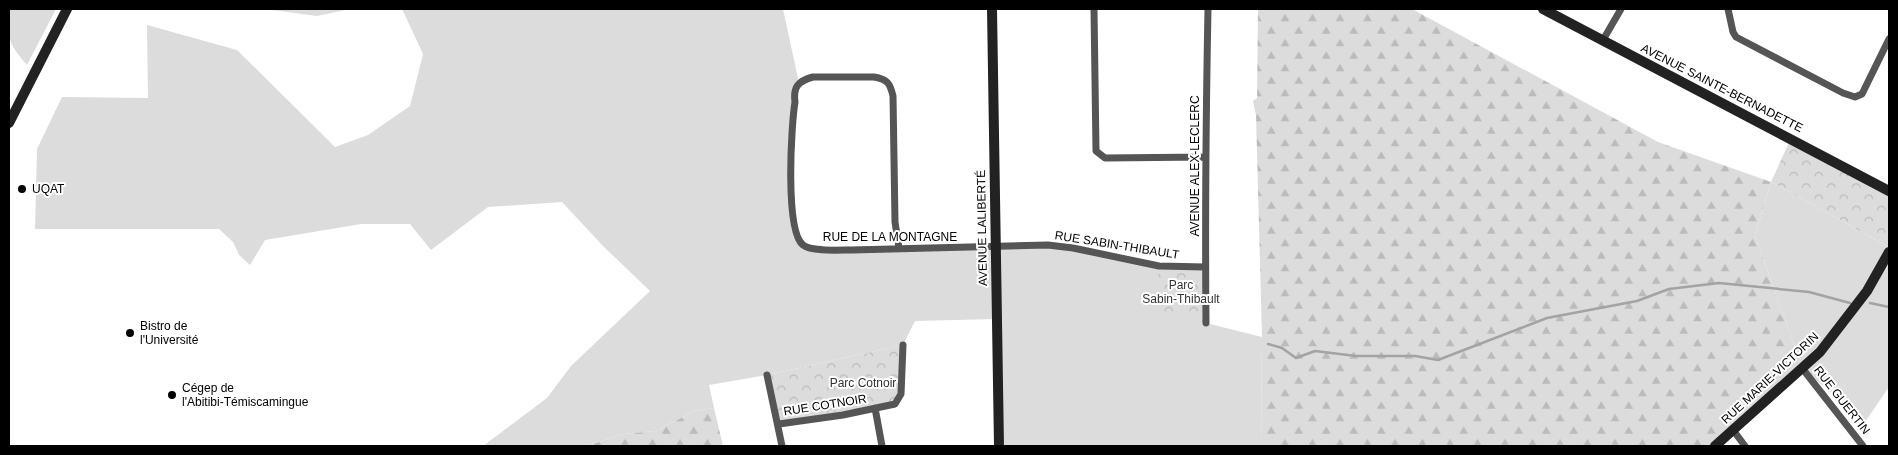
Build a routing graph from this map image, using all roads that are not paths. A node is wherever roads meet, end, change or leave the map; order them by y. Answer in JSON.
{"nodes":[{"id":1,"x":66,"y":9,"type":"edge"},
{"id":2,"x":992,"y":9,"type":"edge"},
{"id":3,"x":1094,"y":9,"type":"edge"},
{"id":4,"x":1208,"y":9,"type":"edge"},
{"id":5,"x":1544,"y":9,"type":"edge"},
{"id":6,"x":1621,"y":9,"type":"edge"},
{"id":7,"x":1728,"y":9,"type":"edge"},
{"id":8,"x":1889,"y":38,"type":"edge"},
{"id":9,"x":1603,"y":40,"type":"junction"},
{"id":10,"x":9,"y":123,"type":"edge"},
{"id":11,"x":1206,"y":157,"type":"junction"},
{"id":12,"x":1889,"y":190,"type":"edge"},
{"id":13,"x":994,"y":247,"type":"junction"},
{"id":14,"x":899,"y":248,"type":"junction"},
{"id":15,"x":1889,"y":252,"type":"edge"},
{"id":16,"x":1206,"y":267,"type":"junction"},
{"id":17,"x":1206,"y":323,"type":"dead end"},
{"id":18,"x":903,"y":345,"type":"dead end"},
{"id":19,"x":1802,"y":368,"type":"junction"},
{"id":20,"x":766,"y":375,"type":"dead end"},
{"id":21,"x":875,"y":408,"type":"junction"},
{"id":22,"x":779,"y":424,"type":"junction"},
{"id":23,"x":1733,"y":430,"type":"junction"},
{"id":24,"x":782,"y":446,"type":"edge"},
{"id":25,"x":882,"y":446,"type":"edge"},
{"id":26,"x":998,"y":446,"type":"edge"},
{"id":27,"x":1715,"y":446,"type":"edge"},
{"id":28,"x":1745,"y":446,"type":"edge"},
{"id":29,"x":1863,"y":446,"type":"edge"}],
"edges":[{"from":1,"to":10,"type":"street"},
{"from":2,"to":13,"type":"street","name":"AVENUE LALIBERTÉ"},
{"from":3,"to":11,"type":"street"},
{"from":4,"to":11,"type":"street","name":"AVENUE ALEX-LECLERC"},
{"from":5,"to":9,"type":"street","name":"AVENUE SAINTE-BERNADETTE"},
{"from":6,"to":9,"type":"street"},
{"from":7,"to":8,"type":"street"},
{"from":9,"to":12,"type":"street","name":"AVENUE SAINTE-BERNADETTE"},
{"from":11,"to":16,"type":"street","name":"AVENUE ALEX-LECLERC"},
{"from":13,"to":14,"type":"street","name":"RUE DE LA MONTAGNE"},
{"from":13,"to":16,"type":"street","name":"RUE SABIN-THIBAULT"},
{"from":13,"to":26,"type":"street","name":"AVENUE LALIBERTÉ"},
{"from":14,"to":14,"type":"street","name":"RUE DE LA MONTAGNE"},
{"from":15,"to":19,"type":"street","name":"RUE MARIE-VICTORIN"},
{"from":16,"to":17,"type":"street","name":"AVENUE ALEX-LECLERC"},
{"from":18,"to":21,"type":"street","name":"RUE COTNOIR"},
{"from":19,"to":23,"type":"street","name":"RUE MARIE-VICTORIN"},
{"from":19,"to":29,"type":"street","name":"RUE GUERTIN"},
{"from":20,"to":22,"type":"street"},
{"from":21,"to":22,"type":"street","name":"RUE COTNOIR"},
{"from":21,"to":25,"type":"street"},
{"from":22,"to":24,"type":"street"},
{"from":23,"to":27,"type":"street","name":"RUE MARIE-VICTORIN"},
{"from":23,"to":28,"type":"street"}]}
